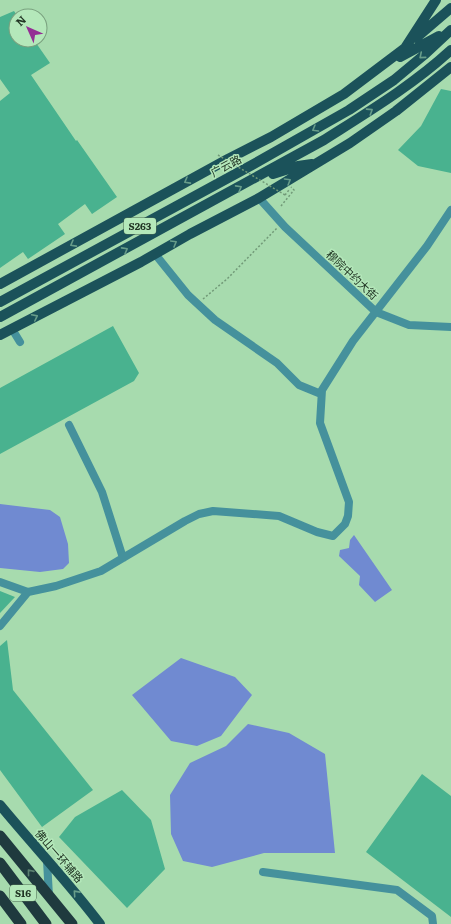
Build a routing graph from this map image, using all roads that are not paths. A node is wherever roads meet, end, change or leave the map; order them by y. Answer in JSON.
{"nodes":[{"id":1,"x":436,"y":0,"type":"edge"},
{"id":2,"x":451,"y":8,"type":"edge"},
{"id":3,"x":451,"y":30,"type":"edge"},
{"id":4,"x":406,"y":48,"type":"junction"},
{"id":5,"x":451,"y":50,"type":"edge"},
{"id":6,"x":451,"y":67,"type":"edge"},
{"id":7,"x":377,"y":69,"type":"junction"},
{"id":8,"x":447,"y":75,"type":"edge"},
{"id":9,"x":271,"y":137,"type":"junction"},
{"id":10,"x":316,"y":164,"type":"junction"},
{"id":11,"x":252,"y":166,"type":"junction"},
{"id":12,"x":252,"y":180,"type":"junction"},
{"id":13,"x":260,"y":198,"type":"junction"},
{"id":14,"x":451,"y":210,"type":"edge"},
{"id":15,"x":155,"y":254,"type":"junction"},
{"id":16,"x":0,"y":284,"type":"edge"},
{"id":17,"x":0,"y":302,"type":"edge"},
{"id":18,"x":376,"y":312,"type":"junction"},
{"id":19,"x":0,"y":317,"type":"edge"},
{"id":20,"x":451,"y":328,"type":"edge"},
{"id":21,"x":12,"y":329,"type":"junction"},
{"id":22,"x":0,"y":335,"type":"edge"},
{"id":23,"x":20,"y":342,"type":"dead end"},
{"id":24,"x":321,"y":394,"type":"junction"},
{"id":25,"x":69,"y":425,"type":"dead end"},
{"id":26,"x":123,"y":558,"type":"junction"},
{"id":27,"x":0,"y":582,"type":"edge"},
{"id":28,"x":28,"y":592,"type":"junction"},
{"id":29,"x":0,"y":626,"type":"edge"},
{"id":30,"x":0,"y":805,"type":"edge"},
{"id":31,"x":0,"y":836,"type":"edge"},
{"id":32,"x":47,"y":861,"type":"junction"},
{"id":33,"x":0,"y":862,"type":"edge"},
{"id":34,"x":263,"y":872,"type":"dead end"},
{"id":35,"x":0,"y":896,"type":"edge"},
{"id":36,"x":49,"y":896,"type":"junction"},
{"id":37,"x":21,"y":924,"type":"edge"},
{"id":38,"x":46,"y":924,"type":"edge"},
{"id":39,"x":72,"y":924,"type":"edge"},
{"id":40,"x":100,"y":924,"type":"edge"},
{"id":41,"x":433,"y":924,"type":"edge"}],
"edges":[{"from":1,"to":4,"type":"main road","name":"广云路","number":"S263"},
{"from":2,"to":4,"type":"main road"},
{"from":3,"to":7,"type":"main road"},
{"from":3,"to":11,"type":"main road","name":"广云路","number":"S263","one_way":true},
{"from":4,"to":7,"type":"main road","name":"广云路","number":"S263"},
{"from":12,"to":5,"type":"main road","number":"S263","one_way":true},
{"from":6,"to":8,"type":"main road"},
{"from":7,"to":9,"type":"main road","name":"广云路","number":"S263"},
{"from":8,"to":10,"type":"main road"},
{"from":9,"to":11,"type":"main road"},
{"from":9,"to":16,"type":"main road","name":"广云路","number":"S263","one_way":true},
{"from":10,"to":12,"type":"main road"},
{"from":13,"to":10,"type":"main road","one_way":true},
{"from":11,"to":17,"type":"main road","name":"广云路","number":"S263"},
{"from":19,"to":12,"type":"main road","number":"S263","one_way":true},
{"from":15,"to":13,"type":"main road","one_way":true},
{"from":13,"to":18,"type":"street","name":"穆院中约大街"},
{"from":14,"to":18,"type":"street"},
{"from":21,"to":15,"type":"main road","one_way":true},
{"from":15,"to":24,"type":"street"},
{"from":18,"to":20,"type":"street","name":"穆院中约大街"},
{"from":18,"to":24,"type":"street"},
{"from":21,"to":22,"type":"main road"},
{"from":21,"to":23,"type":"street"},
{"from":24,"to":26,"type":"street"},
{"from":25,"to":26,"type":"street"},
{"from":26,"to":28,"type":"street"},
{"from":27,"to":28,"type":"street"},
{"from":28,"to":29,"type":"street"},
{"from":30,"to":32,"type":"main road","name":"佛山一环辅路"},
{"from":36,"to":31,"type":"highway","one_way":true},
{"from":32,"to":36,"type":"street"},
{"from":40,"to":32,"type":"main road","name":"佛山一环辅路","one_way":true},
{"from":33,"to":38,"type":"highway","number":"S16"},
{"from":34,"to":41,"type":"street"},
{"from":35,"to":37,"type":"highway","number":"S16"},
{"from":36,"to":39,"type":"highway"}]}
